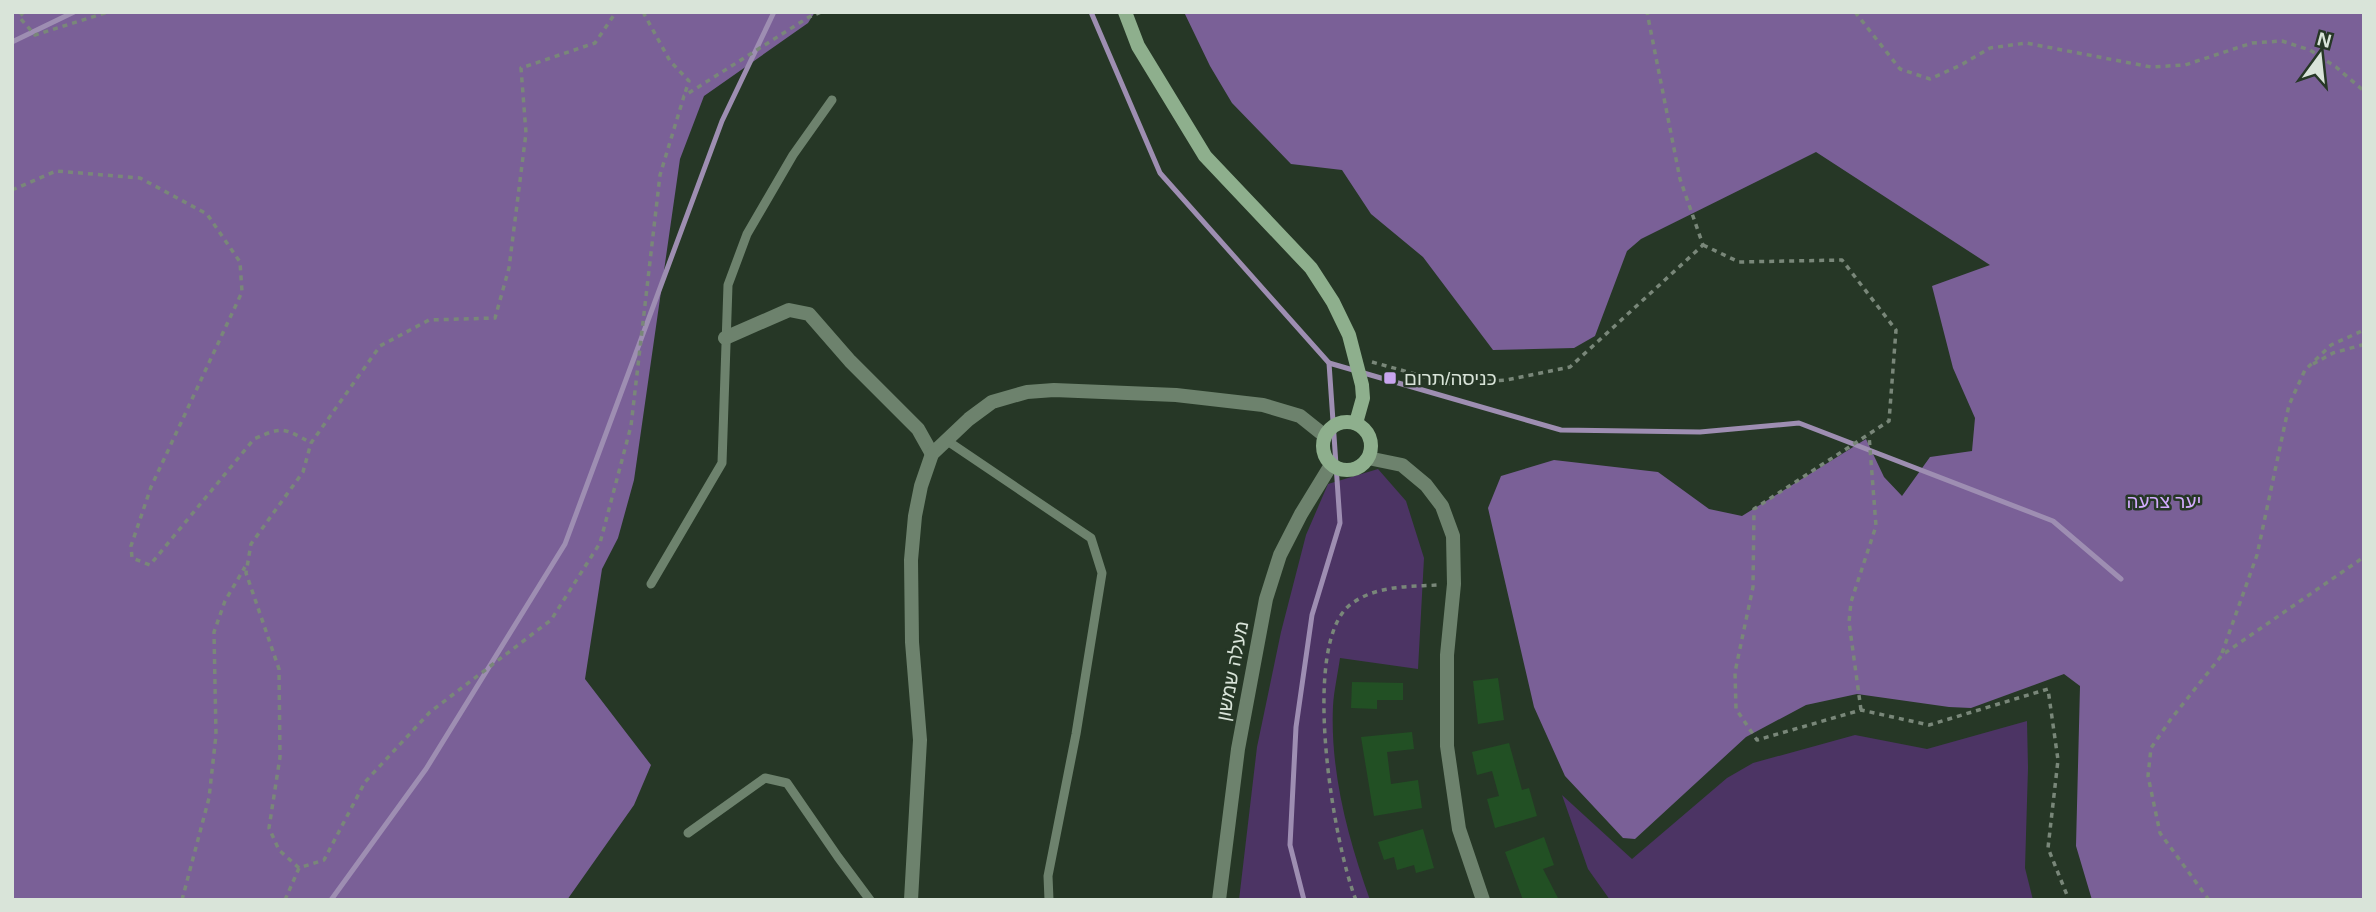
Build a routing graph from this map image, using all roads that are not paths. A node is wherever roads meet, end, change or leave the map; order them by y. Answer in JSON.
{"nodes":[{"id":1,"x":1125,"y":12,"type":"edge"},
{"id":2,"x":832,"y":100,"type":"dead end"},
{"id":3,"x":725,"y":338,"type":"junction"},
{"id":4,"x":1356,"y":423,"type":"junction"},
{"id":5,"x":1325,"y":436,"type":"junction"},
{"id":6,"x":946,"y":440,"type":"junction"},
{"id":7,"x":932,"y":454,"type":"junction"},
{"id":8,"x":1368,"y":458,"type":"junction"},
{"id":9,"x":1331,"y":465,"type":"junction"},
{"id":10,"x":651,"y":584,"type":"dead end"},
{"id":11,"x":688,"y":833,"type":"dead end"},
{"id":12,"x":870,"y":900,"type":"edge"},
{"id":13,"x":911,"y":900,"type":"edge"},
{"id":14,"x":1049,"y":900,"type":"edge"},
{"id":15,"x":1219,"y":900,"type":"edge"},
{"id":16,"x":1483,"y":900,"type":"edge"}],
"edges":[{"from":1,"to":4,"type":"main road"},
{"from":2,"to":3,"type":"lane"},
{"from":3,"to":7,"type":"street"},
{"from":3,"to":10,"type":"lane"},
{"from":4,"to":5,"type":"main road"},
{"from":4,"to":8,"type":"main road"},
{"from":5,"to":6,"type":"street"},
{"from":5,"to":9,"type":"main road"},
{"from":6,"to":7,"type":"street"},
{"from":6,"to":14,"type":"lane"},
{"from":7,"to":13,"type":"street"},
{"from":8,"to":9,"type":"main road"},
{"from":8,"to":16,"type":"street"},
{"from":9,"to":15,"type":"street","name":"מעלה שמשון"},
{"from":11,"to":12,"type":"lane"}]}
